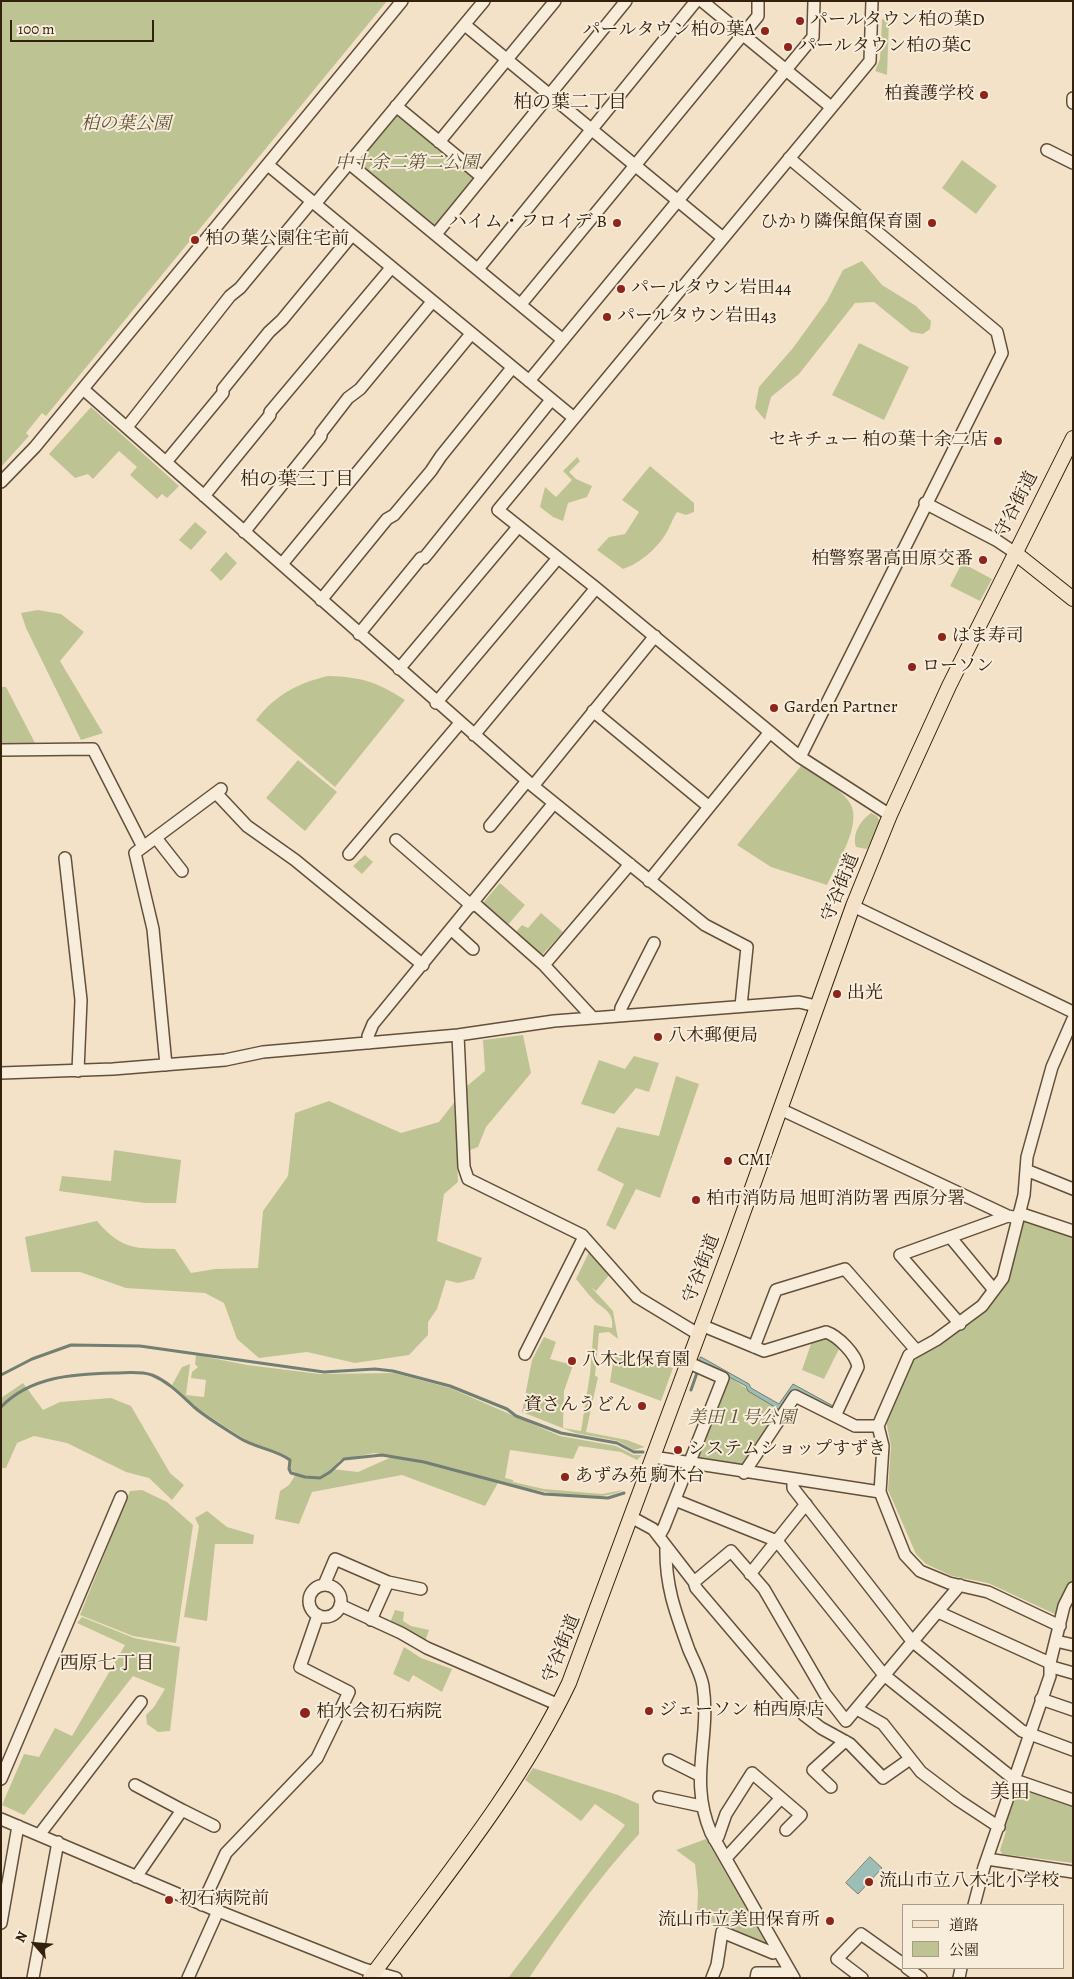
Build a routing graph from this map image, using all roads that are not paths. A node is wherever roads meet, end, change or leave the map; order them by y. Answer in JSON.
{"nodes":[{"id":1,"x":402,"y":1,"type":"edge"},
{"id":2,"x":484,"y":1,"type":"edge"},
{"id":3,"x":555,"y":1,"type":"edge"},
{"id":4,"x":626,"y":1,"type":"edge"},
{"id":5,"x":696,"y":1,"type":"edge"},
{"id":6,"x":702,"y":1,"type":"edge"},
{"id":7,"x":758,"y":1,"type":"edge"},
{"id":8,"x":814,"y":1,"type":"edge"},
{"id":9,"x":872,"y":1,"type":"edge"},
{"id":10,"x":465,"y":25,"type":"junction"},
{"id":11,"x":744,"y":34,"type":"junction"},
{"id":12,"x":507,"y":60,"type":"junction"},
{"id":13,"x":786,"y":69,"type":"junction"},
{"id":14,"x":550,"y":95,"type":"junction"},
{"id":15,"x":1073,"y":98,"type":"edge"},
{"id":16,"x":1073,"y":103,"type":"edge"},
{"id":17,"x":396,"y":106,"type":"junction"},
{"id":18,"x":831,"y":107,"type":"junction"},
{"id":19,"x":592,"y":130,"type":"junction"},
{"id":20,"x":439,"y":142,"type":"junction"},
{"id":21,"x":1047,"y":150,"type":"dead end"},
{"id":22,"x":789,"y":158,"type":"junction"},
{"id":23,"x":1073,"y":163,"type":"edge"},
{"id":24,"x":350,"y":164,"type":"junction"},
{"id":25,"x":268,"y":165,"type":"junction"},
{"id":26,"x":635,"y":165,"type":"junction"},
{"id":27,"x":482,"y":177,"type":"junction"},
{"id":28,"x":678,"y":201,"type":"junction"},
{"id":29,"x":314,"y":203,"type":"junction"},
{"id":30,"x":436,"y":234,"type":"junction"},
{"id":31,"x":352,"y":236,"type":"junction"},
{"id":32,"x":723,"y":238,"type":"junction"},
{"id":33,"x":391,"y":268,"type":"junction"},
{"id":34,"x":478,"y":270,"type":"junction"},
{"id":35,"x":432,"y":302,"type":"junction"},
{"id":36,"x":521,"y":304,"type":"junction"},
{"id":37,"x":471,"y":334,"type":"junction"},
{"id":38,"x":563,"y":340,"type":"junction"},
{"id":39,"x":512,"y":368,"type":"junction"},
{"id":40,"x":529,"y":381,"type":"junction"},
{"id":41,"x":83,"y":389,"type":"junction"},
{"id":42,"x":551,"y":400,"type":"junction"},
{"id":43,"x":574,"y":418,"type":"junction"},
{"id":44,"x":127,"y":427,"type":"junction"},
{"id":45,"x":1073,"y":438,"type":"edge"},
{"id":46,"x":166,"y":462,"type":"junction"},
{"id":47,"x":1,"y":482,"type":"edge"},
{"id":48,"x":204,"y":496,"type":"junction"},
{"id":49,"x":925,"y":503,"type":"junction"},
{"id":50,"x":518,"y":527,"type":"junction"},
{"id":51,"x":244,"y":532,"type":"junction"},
{"id":52,"x":1014,"y":552,"type":"junction"},
{"id":53,"x":558,"y":558,"type":"junction"},
{"id":54,"x":282,"y":564,"type":"junction"},
{"id":55,"x":596,"y":588,"type":"junction"},
{"id":56,"x":1073,"y":599,"type":"edge"},
{"id":57,"x":321,"y":600,"type":"junction"},
{"id":58,"x":359,"y":634,"type":"junction"},
{"id":59,"x":655,"y":636,"type":"junction"},
{"id":60,"x":399,"y":669,"type":"junction"},
{"id":61,"x":436,"y":703,"type":"junction"},
{"id":62,"x":593,"y":711,"type":"junction"},
{"id":63,"x":460,"y":724,"type":"junction"},
{"id":64,"x":770,"y":732,"type":"junction"},
{"id":65,"x":474,"y":735,"type":"junction"},
{"id":66,"x":1,"y":750,"type":"edge"},
{"id":67,"x":800,"y":757,"type":"junction"},
{"id":68,"x":530,"y":784,"type":"junction"},
{"id":69,"x":554,"y":803,"type":"junction"},
{"id":70,"x":708,"y":806,"type":"junction"},
{"id":71,"x":890,"y":816,"type":"junction"},
{"id":72,"x":490,"y":826,"type":"dead end"},
{"id":73,"x":156,"y":838,"type":"junction"},
{"id":74,"x":396,"y":840,"type":"dead end"},
{"id":75,"x":143,"y":847,"type":"junction"},
{"id":76,"x":349,"y":854,"type":"dead end"},
{"id":77,"x":65,"y":858,"type":"dead end"},
{"id":78,"x":630,"y":864,"type":"junction"},
{"id":79,"x":182,"y":871,"type":"dead end"},
{"id":80,"x":649,"y":881,"type":"junction"},
{"id":81,"x":473,"y":905,"type":"junction"},
{"id":82,"x":853,"y":906,"type":"junction"},
{"id":83,"x":452,"y":930,"type":"junction"},
{"id":84,"x":654,"y":943,"type":"dead end"},
{"id":85,"x":473,"y":949,"type":"dead end"},
{"id":86,"x":423,"y":965,"type":"junction"},
{"id":87,"x":544,"y":965,"type":"junction"},
{"id":88,"x":741,"y":1006,"type":"junction"},
{"id":89,"x":816,"y":1006,"type":"junction"},
{"id":90,"x":1073,"y":1012,"type":"edge"},
{"id":91,"x":620,"y":1016,"type":"junction"},
{"id":92,"x":593,"y":1018,"type":"junction"},
{"id":93,"x":1073,"y":1019,"type":"edge"},
{"id":94,"x":458,"y":1035,"type":"junction"},
{"id":95,"x":369,"y":1043,"type":"junction"},
{"id":96,"x":166,"y":1065,"type":"junction"},
{"id":97,"x":78,"y":1071,"type":"junction"},
{"id":98,"x":1,"y":1073,"type":"edge"},
{"id":99,"x":780,"y":1110,"type":"junction"},
{"id":100,"x":1026,"y":1170,"type":"junction"},
{"id":101,"x":1073,"y":1189,"type":"edge"},
{"id":102,"x":1015,"y":1216,"type":"junction"},
{"id":103,"x":1073,"y":1231,"type":"edge"},
{"id":104,"x":584,"y":1237,"type":"junction"},
{"id":105,"x":951,"y":1238,"type":"junction"},
{"id":106,"x":994,"y":1290,"type":"junction"},
{"id":107,"x":960,"y":1324,"type":"junction"},
{"id":108,"x":699,"y":1329,"type":"junction"},
{"id":109,"x":754,"y":1347,"type":"junction"},
{"id":110,"x":916,"y":1350,"type":"junction"},
{"id":111,"x":524,"y":1354,"type":"dead end"},
{"id":112,"x":687,"y":1362,"type":"junction"},
{"id":113,"x":835,"y":1416,"type":"junction"},
{"id":114,"x":878,"y":1426,"type":"junction"},
{"id":115,"x":653,"y":1457,"type":"junction"},
{"id":116,"x":690,"y":1464,"type":"junction"},
{"id":117,"x":744,"y":1473,"type":"junction"},
{"id":118,"x":793,"y":1480,"type":"junction"},
{"id":119,"x":880,"y":1492,"type":"junction"},
{"id":120,"x":121,"y":1497,"type":"dead end"},
{"id":121,"x":675,"y":1500,"type":"junction"},
{"id":122,"x":806,"y":1504,"type":"junction"},
{"id":123,"x":631,"y":1517,"type":"junction"},
{"id":124,"x":659,"y":1536,"type":"junction"},
{"id":125,"x":777,"y":1541,"type":"junction"},
{"id":126,"x":666,"y":1547,"type":"junction"},
{"id":127,"x":750,"y":1574,"type":"junction"},
{"id":128,"x":388,"y":1582,"type":"junction"},
{"id":129,"x":694,"y":1582,"type":"junction"},
{"id":130,"x":324,"y":1585,"type":"junction"},
{"id":131,"x":960,"y":1585,"type":"junction"},
{"id":132,"x":1073,"y":1588,"type":"edge"},
{"id":133,"x":421,"y":1589,"type":"dead end"},
{"id":134,"x":340,"y":1606,"type":"junction"},
{"id":135,"x":938,"y":1612,"type":"junction"},
{"id":136,"x":318,"y":1615,"type":"junction"},
{"id":137,"x":371,"y":1620,"type":"junction"},
{"id":138,"x":1060,"y":1626,"type":"junction"},
{"id":139,"x":912,"y":1641,"type":"junction"},
{"id":140,"x":1056,"y":1641,"type":"junction"},
{"id":141,"x":1073,"y":1644,"type":"edge"},
{"id":142,"x":1051,"y":1665,"type":"junction"},
{"id":143,"x":1073,"y":1673,"type":"edge"},
{"id":144,"x":884,"y":1675,"type":"junction"},
{"id":145,"x":1041,"y":1699,"type":"junction"},
{"id":146,"x":141,"y":1702,"type":"dead end"},
{"id":147,"x":559,"y":1705,"type":"junction"},
{"id":148,"x":857,"y":1709,"type":"junction"},
{"id":149,"x":1073,"y":1710,"type":"edge"},
{"id":150,"x":1029,"y":1735,"type":"junction"},
{"id":151,"x":845,"y":1741,"type":"junction"},
{"id":152,"x":1073,"y":1750,"type":"edge"},
{"id":153,"x":910,"y":1759,"type":"junction"},
{"id":154,"x":670,"y":1760,"type":"dead end"},
{"id":155,"x":699,"y":1775,"type":"junction"},
{"id":156,"x":1,"y":1779,"type":"edge"},
{"id":157,"x":1015,"y":1780,"type":"junction"},
{"id":158,"x":135,"y":1785,"type":"dead end"},
{"id":159,"x":831,"y":1787,"type":"dead end"},
{"id":160,"x":659,"y":1797,"type":"dead end"},
{"id":161,"x":781,"y":1798,"type":"junction"},
{"id":162,"x":1073,"y":1800,"type":"edge"},
{"id":163,"x":701,"y":1806,"type":"junction"},
{"id":164,"x":182,"y":1810,"type":"junction"},
{"id":165,"x":1,"y":1818,"type":"edge"},
{"id":166,"x":18,"y":1826,"type":"junction"},
{"id":167,"x":214,"y":1826,"type":"dead end"},
{"id":168,"x":999,"y":1827,"type":"junction"},
{"id":169,"x":786,"y":1830,"type":"dead end"},
{"id":170,"x":39,"y":1835,"type":"junction"},
{"id":171,"x":714,"y":1839,"type":"junction"},
{"id":172,"x":58,"y":1842,"type":"junction"},
{"id":173,"x":726,"y":1858,"type":"junction"},
{"id":174,"x":988,"y":1859,"type":"junction"},
{"id":175,"x":1073,"y":1872,"type":"edge"},
{"id":176,"x":136,"y":1877,"type":"junction"},
{"id":177,"x":974,"y":1904,"type":"edge"},
{"id":178,"x":202,"y":1905,"type":"junction"},
{"id":179,"x":218,"y":1911,"type":"junction"},
{"id":180,"x":1,"y":1923,"type":"edge"},
{"id":181,"x":777,"y":1950,"type":"junction"},
{"id":182,"x":902,"y":1963,"type":"edge"},
{"id":183,"x":908,"y":1969,"type":"edge"},
{"id":184,"x":372,"y":1975,"type":"edge"},
{"id":185,"x":793,"y":1976,"type":"edge"},
{"id":186,"x":33,"y":1978,"type":"edge"},
{"id":187,"x":188,"y":1978,"type":"edge"},
{"id":188,"x":396,"y":1978,"type":"edge"},
{"id":189,"x":712,"y":1978,"type":"edge"},
{"id":190,"x":756,"y":1978,"type":"edge"},
{"id":191,"x":862,"y":1978,"type":"edge"},
{"id":192,"x":921,"y":1978,"type":"edge"}],
"edges":[{"from":1,"to":25,"type":"street"},
{"from":2,"to":10,"type":"street"},
{"from":3,"to":12,"type":"street"},
{"from":4,"to":14,"type":"street"},
{"from":5,"to":19,"type":"street"},
{"from":6,"to":11,"type":"street"},
{"from":7,"to":11,"type":"street"},
{"from":8,"to":13,"type":"street"},
{"from":9,"to":18,"type":"street"},
{"from":10,"to":12,"type":"street"},
{"from":10,"to":17,"type":"street"},
{"from":11,"to":13,"type":"street"},
{"from":11,"to":26,"type":"street"},
{"from":12,"to":14,"type":"street"},
{"from":12,"to":20,"type":"street"},
{"from":13,"to":18,"type":"street"},
{"from":13,"to":28,"type":"street"},
{"from":14,"to":19,"type":"street"},
{"from":14,"to":27,"type":"street"},
{"from":15,"to":16,"type":"street"},
{"from":17,"to":20,"type":"street"},
{"from":17,"to":24,"type":"street"},
{"from":18,"to":22,"type":"street"},
{"from":19,"to":26,"type":"street"},
{"from":19,"to":34,"type":"street"},
{"from":20,"to":27,"type":"street"},
{"from":21,"to":23,"type":"street"},
{"from":22,"to":32,"type":"street"},
{"from":22,"to":49,"type":"street"},
{"from":24,"to":29,"type":"street"},
{"from":24,"to":30,"type":"street"},
{"from":25,"to":29,"type":"street"},
{"from":25,"to":41,"type":"street"},
{"from":26,"to":28,"type":"street"},
{"from":26,"to":36,"type":"street"},
{"from":27,"to":30,"type":"street"},
{"from":28,"to":32,"type":"street"},
{"from":28,"to":38,"type":"street"},
{"from":29,"to":31,"type":"street"},
{"from":29,"to":44,"type":"street"},
{"from":30,"to":34,"type":"street"},
{"from":31,"to":33,"type":"street"},
{"from":31,"to":46,"type":"street"},
{"from":32,"to":43,"type":"street"},
{"from":33,"to":35,"type":"street"},
{"from":33,"to":48,"type":"street"},
{"from":34,"to":36,"type":"street"},
{"from":35,"to":37,"type":"street"},
{"from":35,"to":51,"type":"street"},
{"from":36,"to":38,"type":"street"},
{"from":37,"to":39,"type":"street"},
{"from":37,"to":54,"type":"street"},
{"from":38,"to":40,"type":"street"},
{"from":39,"to":40,"type":"street"},
{"from":39,"to":57,"type":"street"},
{"from":40,"to":42,"type":"street"},
{"from":41,"to":44,"type":"street"},
{"from":41,"to":47,"type":"street"},
{"from":42,"to":43,"type":"street"},
{"from":42,"to":58,"type":"street"},
{"from":43,"to":50,"type":"street"},
{"from":44,"to":46,"type":"street"},
{"from":45,"to":52,"type":"main road","name":"守谷街道"},
{"from":46,"to":48,"type":"street"},
{"from":48,"to":51,"type":"street"},
{"from":49,"to":52,"type":"street"},
{"from":49,"to":67,"type":"street"},
{"from":50,"to":53,"type":"street"},
{"from":50,"to":60,"type":"street"},
{"from":51,"to":54,"type":"street"},
{"from":52,"to":56,"type":"main road"},
{"from":52,"to":71,"type":"main road","name":"守谷街道"},
{"from":53,"to":55,"type":"street"},
{"from":53,"to":61,"type":"street"},
{"from":54,"to":57,"type":"street"},
{"from":55,"to":59,"type":"street"},
{"from":55,"to":65,"type":"street"},
{"from":57,"to":58,"type":"street"},
{"from":58,"to":60,"type":"street"},
{"from":59,"to":62,"type":"street"},
{"from":59,"to":64,"type":"street"},
{"from":60,"to":61,"type":"street"},
{"from":61,"to":63,"type":"street"},
{"from":62,"to":68,"type":"street"},
{"from":62,"to":70,"type":"street"},
{"from":63,"to":65,"type":"street"},
{"from":63,"to":76,"type":"street"},
{"from":64,"to":67,"type":"street"},
{"from":64,"to":70,"type":"street"},
{"from":65,"to":68,"type":"street"},
{"from":66,"to":75,"type":"street"},
{"from":67,"to":71,"type":"street"},
{"from":68,"to":69,"type":"street"},
{"from":68,"to":72,"type":"street"},
{"from":69,"to":78,"type":"street"},
{"from":69,"to":81,"type":"street"},
{"from":70,"to":80,"type":"street"},
{"from":71,"to":82,"type":"main road","name":"守谷街道"},
{"from":73,"to":75,"type":"street"},
{"from":73,"to":79,"type":"street"},
{"from":73,"to":86,"type":"street"},
{"from":74,"to":81,"type":"street"},
{"from":75,"to":96,"type":"street"},
{"from":77,"to":97,"type":"street"},
{"from":78,"to":80,"type":"street"},
{"from":78,"to":87,"type":"street"},
{"from":80,"to":88,"type":"street"},
{"from":81,"to":83,"type":"street"},
{"from":81,"to":87,"type":"street"},
{"from":82,"to":89,"type":"main road","name":"守谷街道"},
{"from":82,"to":90,"type":"street"},
{"from":83,"to":85,"type":"street"},
{"from":83,"to":86,"type":"street"},
{"from":84,"to":91,"type":"street"},
{"from":86,"to":95,"type":"street"},
{"from":87,"to":92,"type":"street"},
{"from":88,"to":89,"type":"street"},
{"from":88,"to":91,"type":"street"},
{"from":89,"to":99,"type":"main road","name":"守谷街道"},
{"from":91,"to":92,"type":"street"},
{"from":92,"to":94,"type":"street"},
{"from":93,"to":100,"type":"street"},
{"from":94,"to":95,"type":"street"},
{"from":94,"to":104,"type":"street"},
{"from":95,"to":96,"type":"street"},
{"from":96,"to":97,"type":"street"},
{"from":97,"to":98,"type":"street"},
{"from":99,"to":102,"type":"street"},
{"from":99,"to":108,"type":"main road","name":"守谷街道"},
{"from":100,"to":101,"type":"street"},
{"from":100,"to":102,"type":"street"},
{"from":102,"to":103,"type":"street"},
{"from":102,"to":105,"type":"street"},
{"from":102,"to":106,"type":"street"},
{"from":104,"to":108,"type":"street"},
{"from":104,"to":111,"type":"street"},
{"from":105,"to":106,"type":"street"},
{"from":105,"to":107,"type":"street"},
{"from":106,"to":107,"type":"street"},
{"from":107,"to":110,"type":"street"},
{"from":108,"to":109,"type":"street"},
{"from":108,"to":112,"type":"main road","name":"守谷街道"},
{"from":109,"to":110,"type":"street"},
{"from":109,"to":113,"type":"street"},
{"from":110,"to":114,"type":"street"},
{"from":112,"to":115,"type":"main road","name":"守谷街道"},
{"from":112,"to":116,"type":"street"},
{"from":113,"to":114,"type":"street"},
{"from":113,"to":117,"type":"street"},
{"from":114,"to":119,"type":"street"},
{"from":115,"to":116,"type":"street"},
{"from":115,"to":123,"type":"main road","name":"守谷街道"},
{"from":116,"to":117,"type":"street"},
{"from":116,"to":121,"type":"street"},
{"from":117,"to":118,"type":"street"},
{"from":118,"to":119,"type":"street"},
{"from":118,"to":122,"type":"street"},
{"from":119,"to":131,"type":"street"},
{"from":120,"to":156,"type":"street"},
{"from":121,"to":124,"type":"street"},
{"from":121,"to":125,"type":"street"},
{"from":122,"to":125,"type":"street"},
{"from":122,"to":139,"type":"street"},
{"from":123,"to":124,"type":"street"},
{"from":123,"to":147,"type":"main road","name":"守谷街道"},
{"from":124,"to":126,"type":"street"},
{"from":125,"to":127,"type":"street"},
{"from":125,"to":144,"type":"street"},
{"from":126,"to":129,"type":"street"},
{"from":126,"to":155,"type":"street"},
{"from":127,"to":129,"type":"street"},
{"from":127,"to":148,"type":"street"},
{"from":128,"to":130,"type":"street"},
{"from":128,"to":133,"type":"street"},
{"from":128,"to":137,"type":"street"},
{"from":129,"to":151,"type":"street"},
{"from":130,"to":134,"type":"street"},
{"from":130,"to":136,"type":"street"},
{"from":131,"to":135,"type":"street"},
{"from":131,"to":138,"type":"street"},
{"from":132,"to":138,"type":"street"},
{"from":134,"to":136,"type":"street"},
{"from":134,"to":137,"type":"street"},
{"from":135,"to":139,"type":"street"},
{"from":135,"to":142,"type":"street"},
{"from":136,"to":178,"type":"street"},
{"from":137,"to":147,"type":"street"},
{"from":138,"to":140,"type":"street"},
{"from":139,"to":144,"type":"street"},
{"from":139,"to":150,"type":"street"},
{"from":140,"to":141,"type":"street"},
{"from":140,"to":142,"type":"street"},
{"from":142,"to":143,"type":"street"},
{"from":142,"to":145,"type":"street"},
{"from":144,"to":148,"type":"street"},
{"from":144,"to":157,"type":"street"},
{"from":145,"to":149,"type":"street"},
{"from":145,"to":150,"type":"street"},
{"from":146,"to":170,"type":"street"},
{"from":147,"to":184,"type":"main road","name":"守谷街道"},
{"from":148,"to":153,"type":"street"},
{"from":150,"to":152,"type":"street"},
{"from":150,"to":157,"type":"street"},
{"from":151,"to":153,"type":"street"},
{"from":151,"to":159,"type":"street"},
{"from":153,"to":168,"type":"street"},
{"from":154,"to":155,"type":"street"},
{"from":155,"to":163,"type":"street"},
{"from":157,"to":162,"type":"street"},
{"from":157,"to":168,"type":"street"},
{"from":158,"to":164,"type":"street"},
{"from":160,"to":163,"type":"street"},
{"from":161,"to":169,"type":"street"},
{"from":161,"to":171,"type":"street"},
{"from":161,"to":173,"type":"street"},
{"from":163,"to":171,"type":"street"},
{"from":164,"to":167,"type":"street"},
{"from":164,"to":176,"type":"street"},
{"from":165,"to":166,"type":"street"},
{"from":166,"to":170,"type":"street"},
{"from":166,"to":180,"type":"street"},
{"from":168,"to":174,"type":"street"},
{"from":170,"to":172,"type":"street"},
{"from":171,"to":173,"type":"street"},
{"from":172,"to":176,"type":"street"},
{"from":172,"to":186,"type":"street"},
{"from":173,"to":181,"type":"street"},
{"from":174,"to":175,"type":"street"},
{"from":174,"to":177,"type":"street"},
{"from":176,"to":178,"type":"street"},
{"from":178,"to":179,"type":"street"},
{"from":179,"to":184,"type":"street"},
{"from":179,"to":187,"type":"street"},
{"from":181,"to":185,"type":"street"},
{"from":181,"to":189,"type":"street"},
{"from":182,"to":191,"type":"street"},
{"from":183,"to":192,"type":"street"},
{"from":184,"to":188,"type":"street"},
{"from":185,"to":190,"type":"street"}]}
